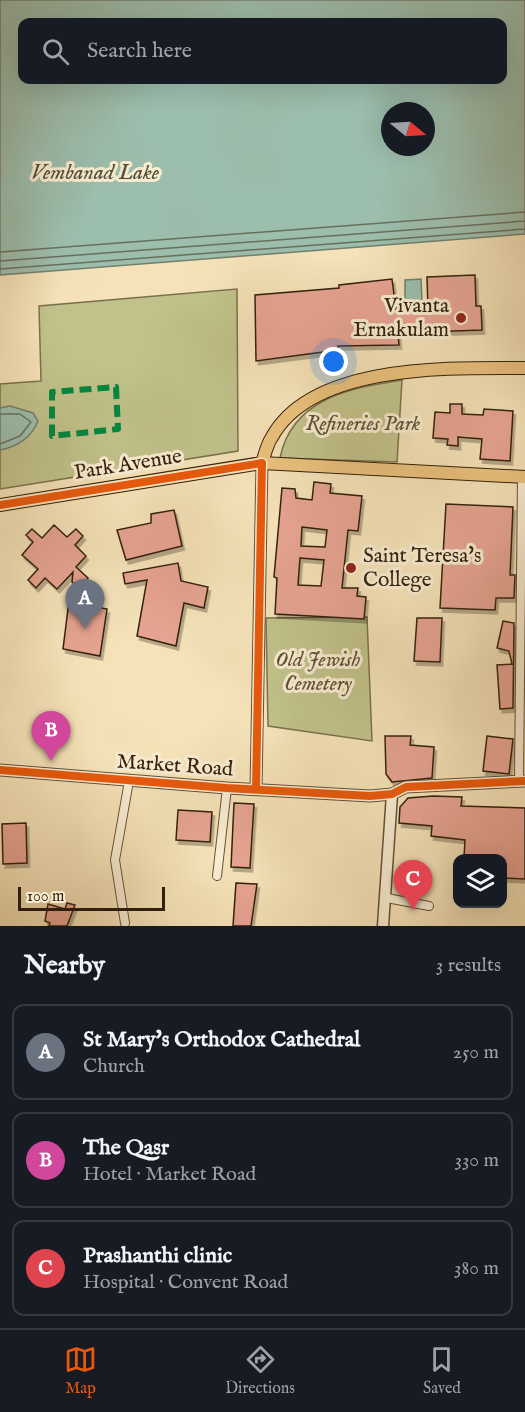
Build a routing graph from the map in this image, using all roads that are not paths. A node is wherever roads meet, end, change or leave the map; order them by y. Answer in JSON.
{"nodes":[{"id":1,"x":525,"y":368,"type":"edge"},
{"id":2,"x":262,"y":463,"type":"junction"},
{"id":3,"x":523,"y":476,"type":"edge"},
{"id":4,"x":0,"y":506,"type":"edge"},
{"id":5,"x":0,"y":770,"type":"edge"},
{"id":6,"x":129,"y":781,"type":"junction"},
{"id":7,"x":522,"y":781,"type":"edge"},
{"id":8,"x":227,"y":788,"type":"junction"},
{"id":9,"x":256,"y":789,"type":"junction"},
{"id":10,"x":392,"y":794,"type":"junction"},
{"id":11,"x":218,"y":876,"type":"dead end"},
{"id":12,"x":387,"y":898,"type":"junction"},
{"id":13,"x":429,"y":906,"type":"dead end"},
{"id":14,"x":125,"y":923,"type":"dead end"},
{"id":15,"x":383,"y":926,"type":"edge"}],
"edges":[{"from":1,"to":2,"type":"main road"},
{"from":2,"to":3,"type":"main road","name":"Park Avenue"},
{"from":2,"to":4,"type":"main road","name":"Park Avenue"},
{"from":2,"to":9,"type":"street"},
{"from":3,"to":7,"type":"street"},
{"from":5,"to":6,"type":"street","name":"Market Road"},
{"from":6,"to":8,"type":"street","name":"Market Road"},
{"from":6,"to":14,"type":"street"},
{"from":7,"to":10,"type":"street","name":"Market Road"},
{"from":8,"to":9,"type":"street","name":"Market Road"},
{"from":8,"to":11,"type":"street"},
{"from":9,"to":10,"type":"street","name":"Market Road"},
{"from":10,"to":12,"type":"street"},
{"from":12,"to":13,"type":"street"},
{"from":12,"to":15,"type":"street"}]}
